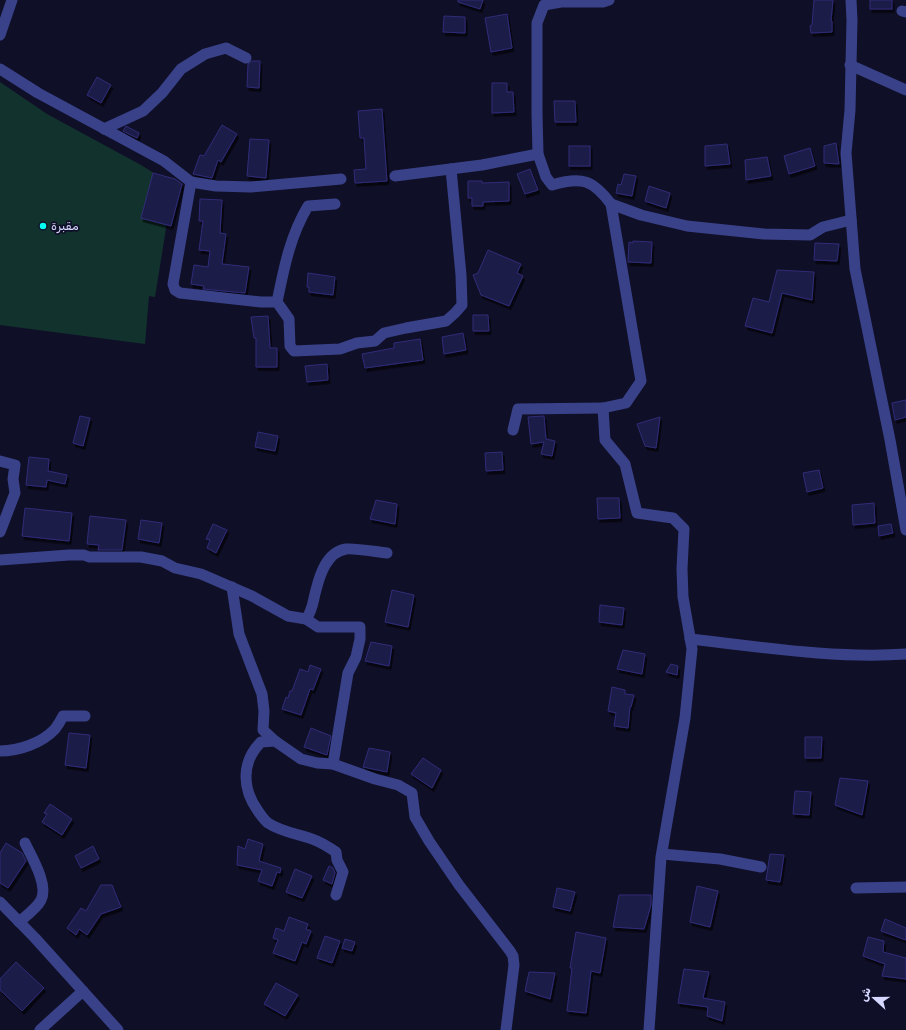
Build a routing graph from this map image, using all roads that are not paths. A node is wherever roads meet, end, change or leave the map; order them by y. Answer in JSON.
{"nodes":[{"id":1,"x":12,"y":0,"type":"edge"},
{"id":2,"x":609,"y":0,"type":"edge"},
{"id":3,"x":851,"y":0,"type":"edge"},
{"id":4,"x":0,"y":35,"type":"edge"},
{"id":5,"x":246,"y":58,"type":"dead end"},
{"id":6,"x":850,"y":65,"type":"junction"},
{"id":7,"x":0,"y":69,"type":"edge"},
{"id":8,"x":906,"y":90,"type":"edge"},
{"id":9,"x":104,"y":129,"type":"junction"},
{"id":10,"x":538,"y":154,"type":"junction"},
{"id":11,"x":451,"y":169,"type":"junction"},
{"id":12,"x":395,"y":176,"type":"dead end"},
{"id":13,"x":341,"y":179,"type":"dead end"},
{"id":14,"x":191,"y":182,"type":"junction"},
{"id":15,"x":335,"y":204,"type":"dead end"},
{"id":16,"x":611,"y":204,"type":"junction"},
{"id":17,"x":851,"y":220,"type":"junction"},
{"id":18,"x":277,"y":302,"type":"junction"},
{"id":19,"x":603,"y":408,"type":"junction"},
{"id":20,"x":513,"y":430,"type":"dead end"},
{"id":21,"x":0,"y":461,"type":"edge"},
{"id":22,"x":904,"y":510,"type":"edge"},
{"id":23,"x":906,"y":530,"type":"edge"},
{"id":24,"x":0,"y":532,"type":"edge"},
{"id":25,"x":387,"y":553,"type":"dead end"},
{"id":26,"x":0,"y":560,"type":"edge"},
{"id":27,"x":232,"y":587,"type":"junction"},
{"id":28,"x":306,"y":619,"type":"junction"},
{"id":29,"x":690,"y":639,"type":"junction"},
{"id":30,"x":906,"y":654,"type":"edge"},
{"id":31,"x":85,"y":716,"type":"dead end"},
{"id":32,"x":274,"y":742,"type":"junction"},
{"id":33,"x":0,"y":751,"type":"edge"},
{"id":34,"x":333,"y":764,"type":"junction"},
{"id":35,"x":25,"y":843,"type":"dead end"},
{"id":36,"x":662,"y":854,"type":"junction"},
{"id":37,"x":761,"y":867,"type":"dead end"},
{"id":38,"x":906,"y":887,"type":"edge"},
{"id":39,"x":856,"y":888,"type":"dead end"},
{"id":40,"x":336,"y":895,"type":"dead end"},
{"id":41,"x":0,"y":902,"type":"edge"},
{"id":42,"x":19,"y":922,"type":"junction"},
{"id":43,"x":83,"y":991,"type":"junction"},
{"id":44,"x":40,"y":1030,"type":"edge"},
{"id":45,"x":118,"y":1030,"type":"edge"},
{"id":46,"x":506,"y":1030,"type":"edge"},
{"id":47,"x":649,"y":1030,"type":"edge"}],
"edges":[{"from":1,"to":4,"type":"street"},
{"from":2,"to":10,"type":"street"},
{"from":3,"to":6,"type":"street"},
{"from":5,"to":9,"type":"street"},
{"from":6,"to":8,"type":"street"},
{"from":6,"to":17,"type":"street"},
{"from":7,"to":9,"type":"street"},
{"from":9,"to":14,"type":"street"},
{"from":10,"to":11,"type":"street"},
{"from":10,"to":16,"type":"street"},
{"from":11,"to":12,"type":"street"},
{"from":11,"to":18,"type":"street"},
{"from":13,"to":14,"type":"street"},
{"from":14,"to":18,"type":"street"},
{"from":15,"to":18,"type":"street"},
{"from":16,"to":17,"type":"street"},
{"from":16,"to":19,"type":"street"},
{"from":17,"to":22,"type":"street"},
{"from":19,"to":20,"type":"street"},
{"from":19,"to":29,"type":"street"},
{"from":21,"to":24,"type":"street"},
{"from":22,"to":23,"type":"street"},
{"from":25,"to":28,"type":"street"},
{"from":26,"to":27,"type":"street"},
{"from":27,"to":28,"type":"street"},
{"from":27,"to":32,"type":"street"},
{"from":28,"to":34,"type":"street"},
{"from":29,"to":30,"type":"street"},
{"from":29,"to":36,"type":"street"},
{"from":31,"to":33,"type":"street"},
{"from":32,"to":34,"type":"street"},
{"from":32,"to":40,"type":"street"},
{"from":34,"to":46,"type":"street"},
{"from":35,"to":42,"type":"street"},
{"from":36,"to":37,"type":"street"},
{"from":36,"to":47,"type":"street"},
{"from":38,"to":39,"type":"street"},
{"from":41,"to":42,"type":"street"},
{"from":42,"to":43,"type":"street"},
{"from":43,"to":44,"type":"street"},
{"from":43,"to":45,"type":"street"}]}
